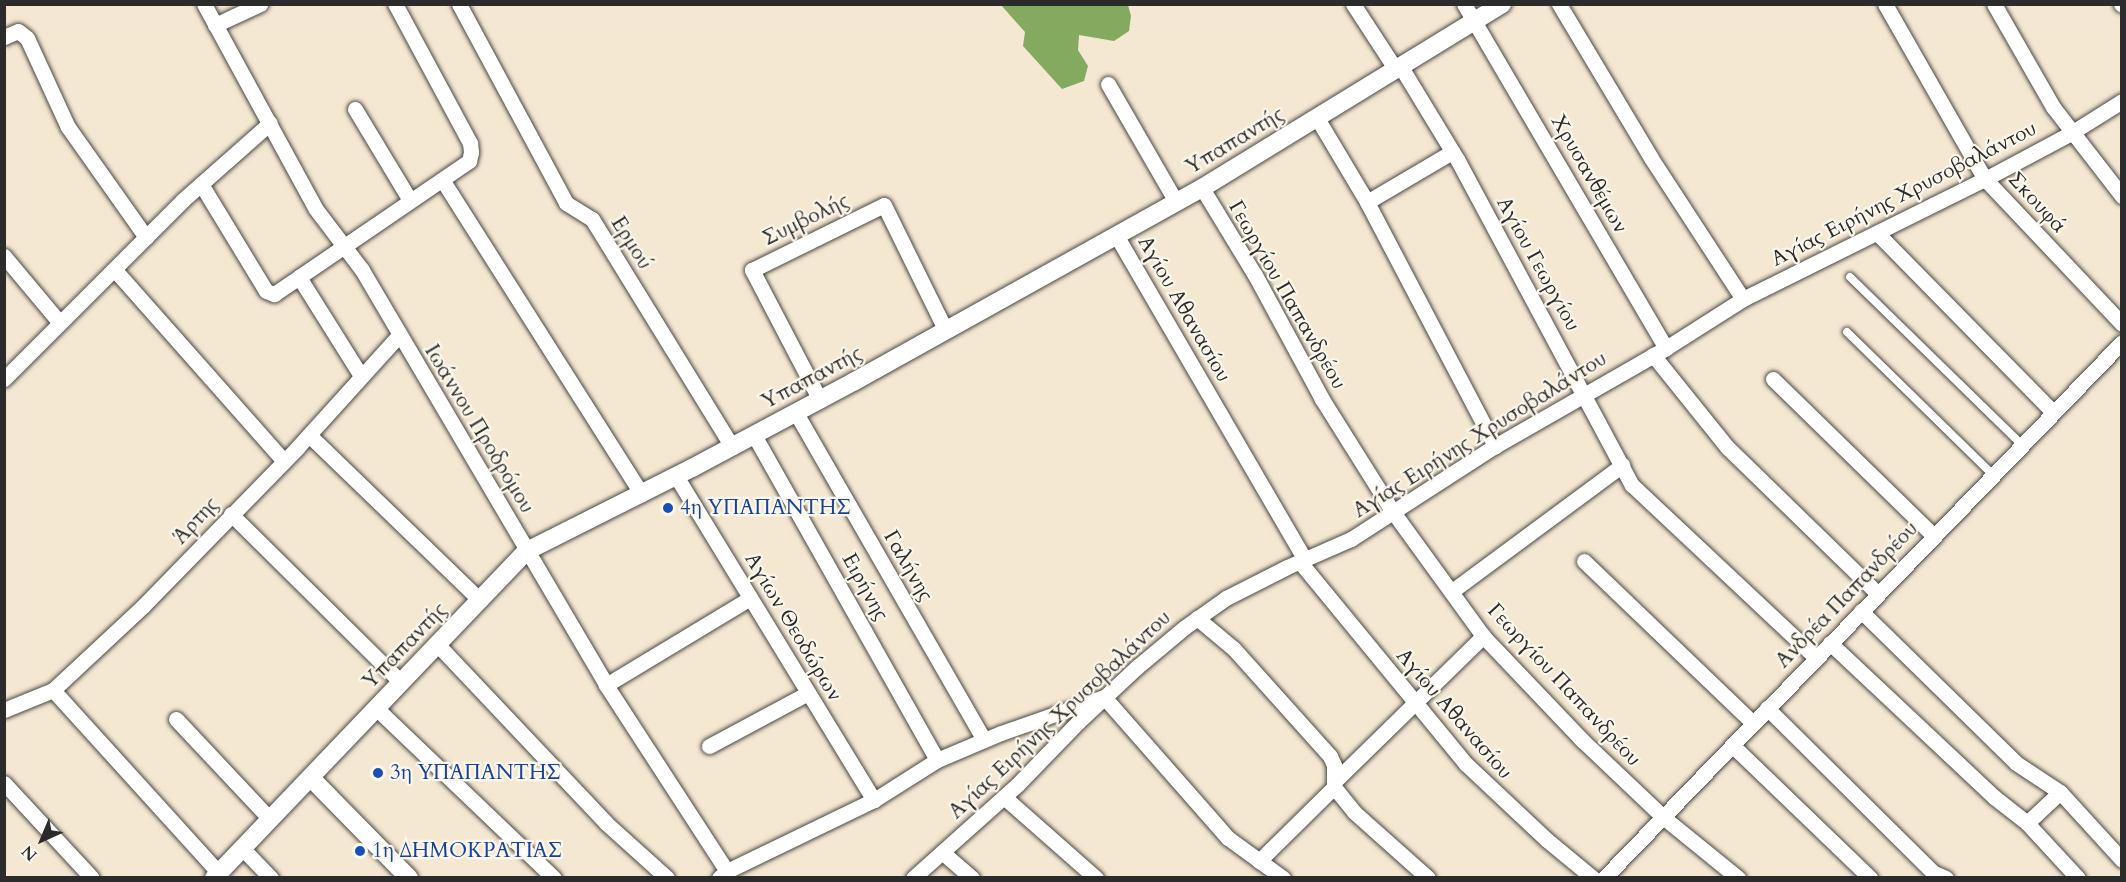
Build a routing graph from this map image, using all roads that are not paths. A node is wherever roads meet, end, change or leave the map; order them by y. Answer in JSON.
{"nodes":[{"id":1,"x":204,"y":4,"type":"edge"},
{"id":2,"x":260,"y":4,"type":"edge"},
{"id":3,"x":395,"y":4,"type":"edge"},
{"id":4,"x":459,"y":4,"type":"edge"},
{"id":5,"x":1353,"y":4,"type":"edge"},
{"id":6,"x":1464,"y":4,"type":"edge"},
{"id":7,"x":1502,"y":4,"type":"edge"},
{"id":8,"x":1559,"y":4,"type":"edge"},
{"id":9,"x":1885,"y":4,"type":"edge"},
{"id":10,"x":1994,"y":4,"type":"edge"},
{"id":11,"x":1475,"y":21,"type":"junction"},
{"id":12,"x":215,"y":25,"type":"junction"},
{"id":13,"x":4,"y":37,"type":"edge"},
{"id":14,"x":1398,"y":68,"type":"junction"},
{"id":15,"x":1108,"y":84,"type":"dead end"},
{"id":16,"x":2121,"y":101,"type":"edge"},
{"id":17,"x":355,"y":109,"type":"dead end"},
{"id":18,"x":1317,"y":118,"type":"junction"},
{"id":19,"x":270,"y":123,"type":"junction"},
{"id":20,"x":2071,"y":132,"type":"junction"},
{"id":21,"x":1452,"y":152,"type":"junction"},
{"id":22,"x":1985,"y":179,"type":"junction"},
{"id":23,"x":443,"y":181,"type":"junction"},
{"id":24,"x":201,"y":184,"type":"junction"},
{"id":25,"x":1203,"y":188,"type":"junction"},
{"id":26,"x":2121,"y":196,"type":"edge"},
{"id":27,"x":410,"y":200,"type":"junction"},
{"id":28,"x":1176,"y":202,"type":"junction"},
{"id":29,"x":1367,"y":202,"type":"junction"},
{"id":30,"x":1878,"y":234,"type":"junction"},
{"id":31,"x":1116,"y":235,"type":"junction"},
{"id":32,"x":146,"y":237,"type":"junction"},
{"id":33,"x":343,"y":244,"type":"junction"},
{"id":34,"x":4,"y":256,"type":"edge"},
{"id":35,"x":114,"y":269,"type":"junction"},
{"id":36,"x":299,"y":277,"type":"junction"},
{"id":37,"x":1850,"y":277,"type":"dead end"},
{"id":38,"x":1743,"y":299,"type":"junction"},
{"id":39,"x":60,"y":323,"type":"junction"},
{"id":40,"x":2121,"y":324,"type":"edge"},
{"id":41,"x":946,"y":331,"type":"junction"},
{"id":42,"x":1847,"y":332,"type":"dead end"},
{"id":43,"x":399,"y":335,"type":"junction"},
{"id":44,"x":2121,"y":342,"type":"edge"},
{"id":45,"x":1660,"y":351,"type":"junction"},
{"id":46,"x":361,"y":376,"type":"junction"},
{"id":47,"x":4,"y":379,"type":"edge"},
{"id":48,"x":1773,"y":380,"type":"dead end"},
{"id":49,"x":1585,"y":393,"type":"junction"},
{"id":50,"x":820,"y":400,"type":"junction"},
{"id":51,"x":2054,"y":412,"type":"junction"},
{"id":52,"x":796,"y":413,"type":"junction"},
{"id":53,"x":309,"y":435,"type":"junction"},
{"id":54,"x":754,"y":435,"type":"junction"},
{"id":55,"x":2022,"y":445,"type":"junction"},
{"id":56,"x":1495,"y":446,"type":"junction"},
{"id":57,"x":732,"y":447,"type":"junction"},
{"id":58,"x":284,"y":461,"type":"junction"},
{"id":59,"x":1622,"y":465,"type":"junction"},
{"id":60,"x":1993,"y":474,"type":"junction"},
{"id":61,"x":676,"y":476,"type":"junction"},
{"id":62,"x":642,"y":494,"type":"junction"},
{"id":63,"x":1393,"y":512,"type":"junction"},
{"id":64,"x":231,"y":514,"type":"junction"},
{"id":65,"x":1934,"y":536,"type":"junction"},
{"id":66,"x":527,"y":551,"type":"junction"},
{"id":67,"x":1302,"y":561,"type":"junction"},
{"id":68,"x":1584,"y":561,"type":"dead end"},
{"id":69,"x":1452,"y":591,"type":"junction"},
{"id":70,"x":1878,"y":594,"type":"junction"},
{"id":71,"x":750,"y":598,"type":"junction"},
{"id":72,"x":480,"y":600,"type":"junction"},
{"id":73,"x":1861,"y":611,"type":"junction"},
{"id":74,"x":1197,"y":618,"type":"junction"},
{"id":75,"x":1483,"y":636,"type":"junction"},
{"id":76,"x":1830,"y":643,"type":"junction"},
{"id":77,"x":437,"y":644,"type":"junction"},
{"id":78,"x":1815,"y":658,"type":"junction"},
{"id":79,"x":401,"y":682,"type":"junction"},
{"id":80,"x":606,"y":685,"type":"junction"},
{"id":81,"x":54,"y":690,"type":"junction"},
{"id":82,"x":808,"y":693,"type":"junction"},
{"id":83,"x":1104,"y":697,"type":"junction"},
{"id":84,"x":1416,"y":703,"type":"junction"},
{"id":85,"x":376,"y":708,"type":"junction"},
{"id":86,"x":1767,"y":708,"type":"junction"},
{"id":87,"x":4,"y":710,"type":"edge"},
{"id":88,"x":176,"y":719,"type":"dead end"},
{"id":89,"x":1753,"y":723,"type":"junction"},
{"id":90,"x":984,"y":740,"type":"junction"},
{"id":91,"x":1732,"y":745,"type":"junction"},
{"id":92,"x":709,"y":746,"type":"dead end"},
{"id":93,"x":937,"y":760,"type":"junction"},
{"id":94,"x":310,"y":778,"type":"junction"},
{"id":95,"x":4,"y":783,"type":"edge"},
{"id":96,"x":1334,"y":784,"type":"junction"},
{"id":97,"x":2060,"y":792,"type":"junction"},
{"id":98,"x":1004,"y":797,"type":"junction"},
{"id":99,"x":874,"y":800,"type":"junction"},
{"id":100,"x":1663,"y":817,"type":"junction"},
{"id":101,"x":270,"y":819,"type":"junction"},
{"id":102,"x":2027,"y":823,"type":"junction"},
{"id":103,"x":242,"y":848,"type":"junction"},
{"id":104,"x":942,"y":852,"type":"junction"},
{"id":105,"x":2121,"y":860,"type":"edge"},
{"id":106,"x":1259,"y":861,"type":"junction"},
{"id":107,"x":723,"y":874,"type":"edge"},
{"id":108,"x":216,"y":875,"type":"edge"},
{"id":109,"x":92,"y":878,"type":"edge"},
{"id":110,"x":271,"y":878,"type":"edge"},
{"id":111,"x":409,"y":878,"type":"edge"},
{"id":112,"x":554,"y":878,"type":"edge"},
{"id":113,"x":667,"y":878,"type":"edge"},
{"id":114,"x":914,"y":878,"type":"edge"},
{"id":115,"x":972,"y":878,"type":"edge"},
{"id":116,"x":1096,"y":878,"type":"edge"},
{"id":117,"x":1283,"y":878,"type":"edge"},
{"id":118,"x":1428,"y":878,"type":"edge"},
{"id":119,"x":1593,"y":878,"type":"edge"},
{"id":120,"x":1604,"y":878,"type":"edge"},
{"id":121,"x":1738,"y":878,"type":"edge"},
{"id":122,"x":1870,"y":878,"type":"edge"},
{"id":123,"x":1946,"y":878,"type":"edge"},
{"id":124,"x":2078,"y":878,"type":"edge"}],
"edges":[{"from":1,"to":12,"type":"street","name":"Ιωάννου Προδρόμου"},
{"from":2,"to":12,"type":"street"},
{"from":3,"to":23,"type":"street"},
{"from":4,"to":57,"type":"street","name":"Ερμού"},
{"from":5,"to":14,"type":"street","name":"Αγίου Γεωργίου"},
{"from":6,"to":11,"type":"street","name":"Χρυσανθέμων"},
{"from":7,"to":11,"type":"street","name":"Υπαπαντής"},
{"from":8,"to":38,"type":"street"},
{"from":9,"to":22,"type":"street","name":"Σκουφά"},
{"from":10,"to":20,"type":"street"},
{"from":11,"to":14,"type":"street","name":"Υπαπαντής"},
{"from":11,"to":45,"type":"street","name":"Χρυσανθέμων"},
{"from":12,"to":19,"type":"street","name":"Ιωάννου Προδρόμου"},
{"from":13,"to":32,"type":"street"},
{"from":14,"to":18,"type":"street","name":"Υπαπαντής"},
{"from":14,"to":21,"type":"street","name":"Αγίου Γεωργίου"},
{"from":15,"to":28,"type":"street"},
{"from":16,"to":20,"type":"street","name":"Αγίας Ειρήνης Χρυσοβαλάντου"},
{"from":17,"to":27,"type":"street"},
{"from":18,"to":25,"type":"street","name":"Υπαπαντής"},
{"from":18,"to":29,"type":"street"},
{"from":19,"to":24,"type":"street"},
{"from":19,"to":33,"type":"street","name":"Ιωάννου Προδρόμου"},
{"from":20,"to":22,"type":"street","name":"Αγίας Ειρήνης Χρυσοβαλάντου"},
{"from":20,"to":26,"type":"street"},
{"from":21,"to":29,"type":"street"},
{"from":21,"to":49,"type":"street","name":"Αγίου Γεωργίου"},
{"from":22,"to":30,"type":"street","name":"Αγίας Ειρήνης Χρυσοβαλάντου"},
{"from":22,"to":40,"type":"street","name":"Σκουφά"},
{"from":23,"to":27,"type":"street"},
{"from":23,"to":62,"type":"street"},
{"from":24,"to":32,"type":"street"},
{"from":24,"to":36,"type":"street"},
{"from":25,"to":28,"type":"street","name":"Υπαπαντής"},
{"from":25,"to":63,"type":"street","name":"Γεωργίου Παπανδρέου"},
{"from":27,"to":33,"type":"street"},
{"from":28,"to":31,"type":"street","name":"Υπαπαντής"},
{"from":29,"to":56,"type":"street"},
{"from":30,"to":38,"type":"street","name":"Αγίας Ειρήνης Χρυσοβαλάντου"},
{"from":30,"to":51,"type":"street"},
{"from":31,"to":41,"type":"street","name":"Υπαπαντής"},
{"from":31,"to":67,"type":"street","name":"Αγίου Αθανασίου"},
{"from":32,"to":35,"type":"street"},
{"from":33,"to":36,"type":"street"},
{"from":33,"to":43,"type":"street","name":"Ιωάννου Προδρόμου"},
{"from":34,"to":39,"type":"street"},
{"from":35,"to":39,"type":"street"},
{"from":35,"to":58,"type":"street"},
{"from":36,"to":46,"type":"street"},
{"from":37,"to":55,"type":"lane"},
{"from":38,"to":45,"type":"street","name":"Αγίας Ειρήνης Χρυσοβαλάντου"},
{"from":39,"to":47,"type":"street"},
{"from":41,"to":50,"type":"street","name":"Υπαπαντής"},
{"from":41,"to":50,"type":"street","name":"Συμβολής"},
{"from":42,"to":60,"type":"lane"},
{"from":43,"to":46,"type":"street","name":"Άρτης"},
{"from":43,"to":66,"type":"street","name":"Ιωάννου Προδρόμου"},
{"from":44,"to":51,"type":"street","name":"Ανδρέα Παπανδρέου"},
{"from":45,"to":49,"type":"street","name":"Αγίας Ειρήνης Χρυσοβαλάντου"},
{"from":45,"to":70,"type":"street","name":"Χρυσανθέμων"},
{"from":46,"to":53,"type":"street","name":"Άρτης"},
{"from":48,"to":65,"type":"street"},
{"from":49,"to":56,"type":"street","name":"Αγίας Ειρήνης Χρυσοβαλάντου"},
{"from":49,"to":59,"type":"street","name":"Αγίου Γεωργίου"},
{"from":50,"to":52,"type":"street","name":"Υπαπαντής"},
{"from":51,"to":55,"type":"street","name":"Ανδρέα Παπανδρέου"},
{"from":52,"to":54,"type":"street","name":"Υπαπαντής"},
{"from":52,"to":90,"type":"street","name":"Γαλήνης"},
{"from":53,"to":58,"type":"street","name":"Άρτης"},
{"from":53,"to":72,"type":"street"},
{"from":54,"to":57,"type":"street","name":"Υπαπαντής"},
{"from":54,"to":93,"type":"street","name":"Ειρήνης"},
{"from":55,"to":60,"type":"street","name":"Ανδρέα Παπανδρέου"},
{"from":56,"to":63,"type":"street","name":"Αγίας Ειρήνης Χρυσοβαλάντου"},
{"from":57,"to":61,"type":"street","name":"Υπαπαντής"},
{"from":58,"to":64,"type":"street","name":"Άρτης"},
{"from":59,"to":69,"type":"street"},
{"from":59,"to":78,"type":"street","name":"Αγίου Γεωργίου"},
{"from":60,"to":65,"type":"street","name":"Ανδρέα Παπανδρέου"},
{"from":61,"to":62,"type":"street","name":"Υπαπαντής"},
{"from":61,"to":71,"type":"street","name":"Αγίων Θεοδώρων"},
{"from":62,"to":66,"type":"street","name":"Υπαπαντής"},
{"from":63,"to":67,"type":"street","name":"Αγίας Ειρήνης Χρυσοβαλάντου"},
{"from":63,"to":69,"type":"street","name":"Γεωργίου Παπανδρέου"},
{"from":64,"to":79,"type":"street"},
{"from":64,"to":81,"type":"street","name":"Άρτης"},
{"from":65,"to":70,"type":"street","name":"Ανδρέα Παπανδρέου"},
{"from":66,"to":72,"type":"street","name":"Υπαπαντής"},
{"from":66,"to":80,"type":"street","name":"Ιωάννου Προδρόμου"},
{"from":67,"to":74,"type":"street","name":"Αγίας Ειρήνης Χρυσοβαλάντου"},
{"from":67,"to":84,"type":"street","name":"Αγίου Αθανασίου"},
{"from":68,"to":89,"type":"street"},
{"from":69,"to":75,"type":"street","name":"Γεωργίου Παπανδρέου"},
{"from":70,"to":73,"type":"street","name":"Ανδρέα Παπανδρέου"},
{"from":71,"to":80,"type":"street"},
{"from":71,"to":82,"type":"street","name":"Αγίων Θεοδώρων"},
{"from":72,"to":77,"type":"street","name":"Υπαπαντής"},
{"from":73,"to":76,"type":"street","name":"Ανδρέα Παπανδρέου"},
{"from":73,"to":97,"type":"street"},
{"from":74,"to":83,"type":"street","name":"Αγίας Ειρήνης Χρυσοβαλάντου"},
{"from":74,"to":96,"type":"street"},
{"from":75,"to":84,"type":"street"},
{"from":75,"to":100,"type":"street","name":"Γεωργίου Παπανδρέου"},
{"from":76,"to":78,"type":"street","name":"Ανδρέα Παπανδρέου"},
{"from":76,"to":102,"type":"street"},
{"from":77,"to":79,"type":"street","name":"Υπαπαντής"},
{"from":77,"to":113,"type":"street"},
{"from":78,"to":86,"type":"street","name":"Ανδρέα Παπανδρέου"},
{"from":79,"to":85,"type":"street","name":"Υπαπαντής"},
{"from":80,"to":107,"type":"street","name":"Ιωάννου Προδρόμου"},
{"from":81,"to":87,"type":"street","name":"Άρτης"},
{"from":81,"to":108,"type":"street"},
{"from":82,"to":92,"type":"street"},
{"from":82,"to":99,"type":"street","name":"Αγίων Θεοδώρων"},
{"from":83,"to":90,"type":"street"},
{"from":83,"to":98,"type":"street","name":"Αγίας Ειρήνης Χρυσοβαλάντου"},
{"from":83,"to":106,"type":"street"},
{"from":84,"to":96,"type":"street"},
{"from":84,"to":119,"type":"street","name":"Αγίου Αθανασίου"},
{"from":85,"to":94,"type":"street","name":"Υπαπαντής"},
{"from":85,"to":112,"type":"street"},
{"from":86,"to":89,"type":"street","name":"Ανδρέα Παπανδρέου"},
{"from":86,"to":123,"type":"street"},
{"from":88,"to":101,"type":"street"},
{"from":89,"to":91,"type":"street","name":"Ανδρέα Παπανδρέου"},
{"from":90,"to":93,"type":"street"},
{"from":91,"to":100,"type":"street","name":"Ανδρέα Παπανδρέου"},
{"from":91,"to":122,"type":"street"},
{"from":93,"to":99,"type":"street"},
{"from":94,"to":101,"type":"street","name":"Υπαπαντής"},
{"from":94,"to":111,"type":"street"},
{"from":95,"to":109,"type":"street"},
{"from":96,"to":106,"type":"street"},
{"from":96,"to":118,"type":"street"},
{"from":97,"to":102,"type":"street"},
{"from":97,"to":105,"type":"street"},
{"from":98,"to":104,"type":"street","name":"Αγίας Ειρήνης Χρυσοβαλάντου"},
{"from":98,"to":116,"type":"street"},
{"from":99,"to":107,"type":"street"},
{"from":100,"to":120,"type":"street","name":"Ανδρέα Παπανδρέου"},
{"from":100,"to":121,"type":"street","name":"Γεωργίου Παπανδρέου"},
{"from":101,"to":103,"type":"street","name":"Υπαπαντής"},
{"from":102,"to":124,"type":"street"},
{"from":103,"to":108,"type":"street","name":"Υπαπαντής"},
{"from":103,"to":110,"type":"street"},
{"from":104,"to":114,"type":"street","name":"Αγίας Ειρήνης Χρυσοβαλάντου"},
{"from":104,"to":115,"type":"street"},
{"from":106,"to":117,"type":"street"}]}
